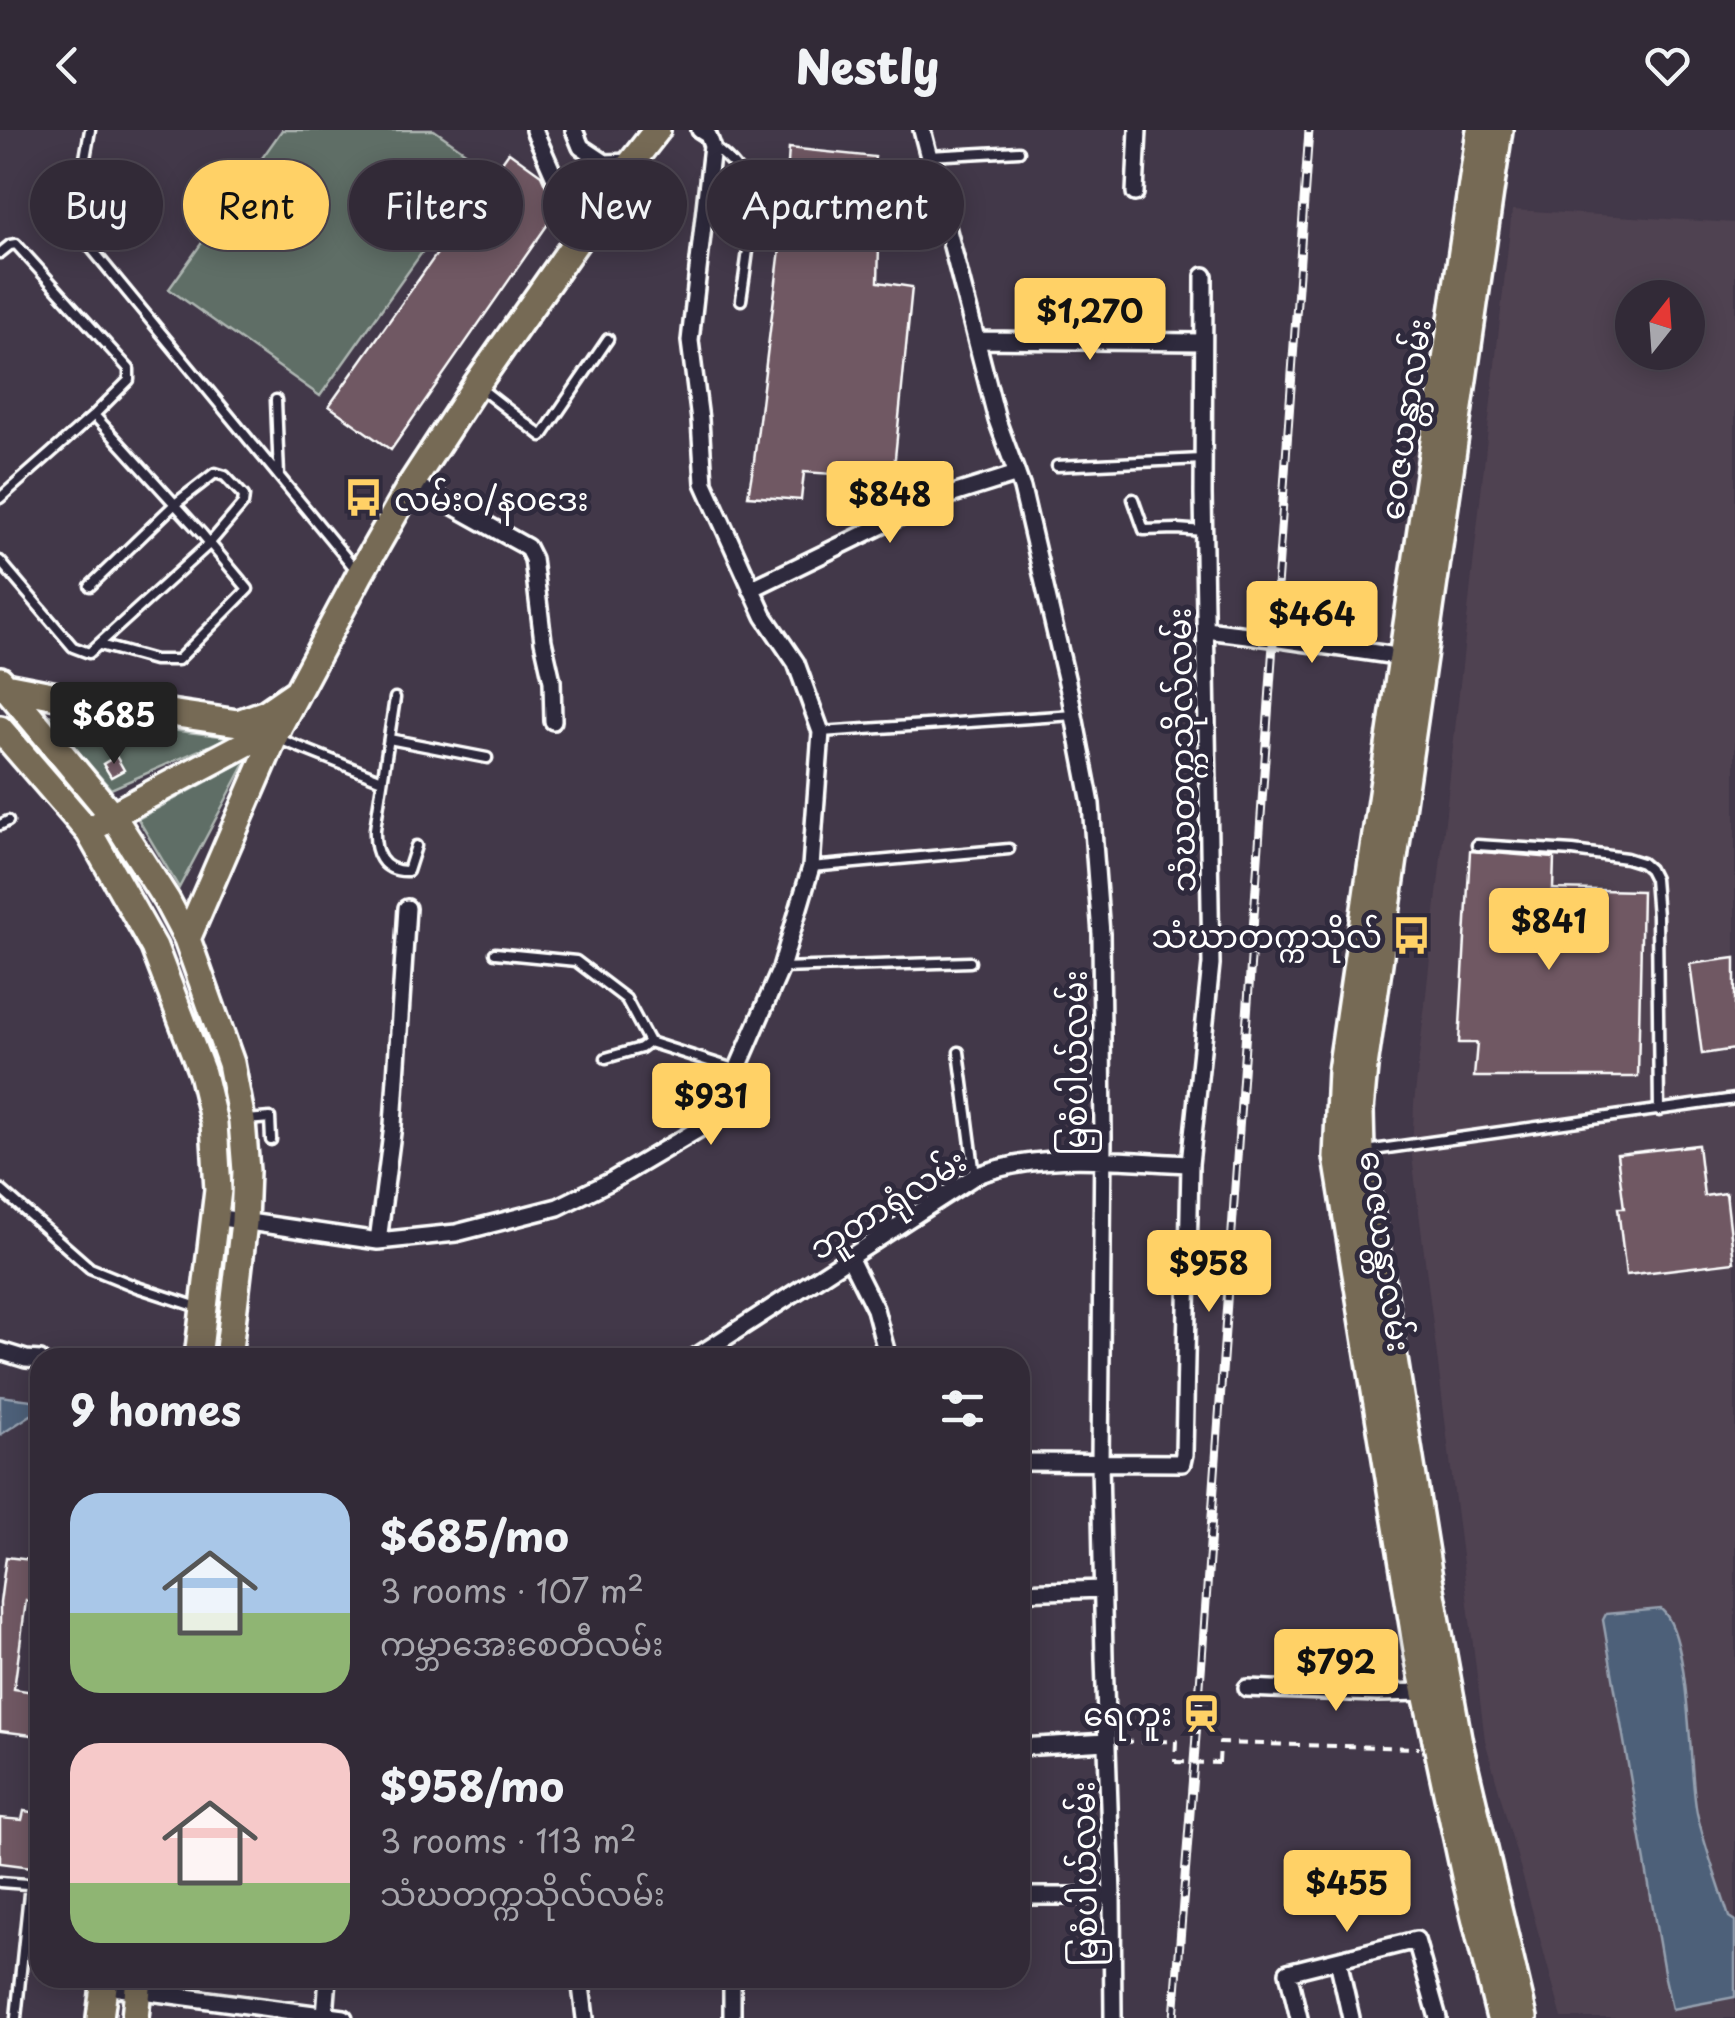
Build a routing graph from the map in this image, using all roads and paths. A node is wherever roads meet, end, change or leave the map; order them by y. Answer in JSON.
{"nodes":[{"id":1,"x":90,"y":130,"type":"edge"},
{"id":2,"x":534,"y":130,"type":"edge"},
{"id":3,"x":574,"y":130,"type":"edge"},
{"id":4,"x":657,"y":130,"type":"edge"},
{"id":5,"x":700,"y":130,"type":"edge"},
{"id":6,"x":922,"y":130,"type":"edge"},
{"id":7,"x":1138,"y":130,"type":"edge"},
{"id":8,"x":1480,"y":130,"type":"edge"},
{"id":9,"x":1499,"y":130,"type":"edge"},
{"id":10,"x":712,"y":146,"type":"junction"},
{"id":11,"x":1019,"y":152,"type":"dead end"},
{"id":12,"x":929,"y":156,"type":"junction"},
{"id":13,"x":547,"y":160,"type":"edge"},
{"id":14,"x":600,"y":160,"type":"edge"},
{"id":15,"x":634,"y":160,"type":"edge"},
{"id":16,"x":1135,"y":193,"type":"dead end"},
{"id":17,"x":570,"y":250,"type":"edge"},
{"id":18,"x":0,"y":253,"type":"edge"},
{"id":19,"x":1204,"y":276,"type":"dead end"},
{"id":20,"x":741,"y":300,"type":"dead end"},
{"id":21,"x":608,"y":339,"type":"dead end"},
{"id":22,"x":977,"y":340,"type":"junction"},
{"id":23,"x":1204,"y":342,"type":"junction"},
{"id":24,"x":476,"y":385,"type":"junction"},
{"id":25,"x":276,"y":400,"type":"dead end"},
{"id":26,"x":94,"y":415,"type":"junction"},
{"id":27,"x":1203,"y":459,"type":"junction"},
{"id":28,"x":1057,"y":466,"type":"dead end"},
{"id":29,"x":1017,"y":474,"type":"junction"},
{"id":30,"x":279,"y":476,"type":"junction"},
{"id":31,"x":412,"y":483,"type":"junction"},
{"id":32,"x":0,"y":498,"type":"edge"},
{"id":33,"x":1133,"y":499,"type":"dead end"},
{"id":34,"x":175,"y":504,"type":"junction"},
{"id":35,"x":1204,"y":531,"type":"junction"},
{"id":36,"x":209,"y":544,"type":"junction"},
{"id":37,"x":0,"y":561,"type":"edge"},
{"id":38,"x":360,"y":574,"type":"junction"},
{"id":39,"x":90,"y":586,"type":"dead end"},
{"id":40,"x":752,"y":589,"type":"junction"},
{"id":41,"x":1206,"y":630,"type":"junction"},
{"id":42,"x":100,"y":645,"type":"junction"},
{"id":43,"x":1412,"y":658,"type":"junction"},
{"id":44,"x":3,"y":683,"type":"edge"},
{"id":45,"x":298,"y":691,"type":"junction"},
{"id":46,"x":395,"y":698,"type":"dead end"},
{"id":47,"x":1074,"y":715,"type":"junction"},
{"id":48,"x":554,"y":721,"type":"dead end"},
{"id":49,"x":0,"y":728,"type":"edge"},
{"id":50,"x":277,"y":732,"type":"junction"},
{"id":51,"x":821,"y":732,"type":"junction"},
{"id":52,"x":388,"y":739,"type":"junction"},
{"id":53,"x":487,"y":758,"type":"dead end"},
{"id":54,"x":382,"y":780,"type":"junction"},
{"id":55,"x":112,"y":815,"type":"junction"},
{"id":56,"x":89,"y":832,"type":"junction"},
{"id":57,"x":1476,"y":845,"type":"dead end"},
{"id":58,"x":416,"y":846,"type":"dead end"},
{"id":59,"x":1009,"y":849,"type":"dead end"},
{"id":60,"x":812,"y":867,"type":"junction"},
{"id":61,"x":407,"y":908,"type":"dead end"},
{"id":62,"x":187,"y":939,"type":"junction"},
{"id":63,"x":495,"y":952,"type":"dead end"},
{"id":64,"x":970,"y":962,"type":"dead end"},
{"id":65,"x":781,"y":968,"type":"junction"},
{"id":66,"x":649,"y":1042,"type":"junction"},
{"id":67,"x":959,"y":1052,"type":"dead end"},
{"id":68,"x":606,"y":1058,"type":"dead end"},
{"id":69,"x":737,"y":1070,"type":"junction"},
{"id":70,"x":1735,"y":1099,"type":"edge"},
{"id":71,"x":1659,"y":1112,"type":"junction"},
{"id":72,"x":242,"y":1121,"type":"junction"},
{"id":73,"x":271,"y":1140,"type":"dead end"},
{"id":74,"x":1362,"y":1152,"type":"junction"},
{"id":75,"x":1102,"y":1160,"type":"junction"},
{"id":76,"x":1190,"y":1164,"type":"junction"},
{"id":77,"x":975,"y":1176,"type":"junction"},
{"id":78,"x":0,"y":1189,"type":"edge"},
{"id":79,"x":215,"y":1217,"type":"junction"},
{"id":80,"x":244,"y":1222,"type":"junction"},
{"id":81,"x":378,"y":1242,"type":"junction"},
{"id":82,"x":850,"y":1259,"type":"junction"},
{"id":83,"x":205,"y":1309,"type":"junction"},
{"id":84,"x":199,"y":1348,"type":"edge"},
{"id":85,"x":229,"y":1348,"type":"edge"},
{"id":86,"x":718,"y":1348,"type":"edge"},
{"id":87,"x":885,"y":1348,"type":"edge"},
{"id":88,"x":0,"y":1351,"type":"edge"},
{"id":89,"x":30,"y":1359,"type":"edge"},
{"id":90,"x":1030,"y":1462,"type":"edge"},
{"id":91,"x":1100,"y":1462,"type":"junction"},
{"id":92,"x":1102,"y":1589,"type":"junction"},
{"id":93,"x":1030,"y":1592,"type":"edge"},
{"id":94,"x":1247,"y":1688,"type":"dead end"},
{"id":95,"x":1426,"y":1692,"type":"junction"},
{"id":96,"x":1106,"y":1742,"type":"junction"},
{"id":97,"x":1030,"y":1746,"type":"edge"},
{"id":98,"x":1436,"y":1748,"type":"junction"},
{"id":99,"x":0,"y":1882,"type":"edge"},
{"id":100,"x":30,"y":1884,"type":"joint"},
{"id":101,"x":1030,"y":1896,"type":"edge"},
{"id":102,"x":1112,"y":1896,"type":"junction"},
{"id":103,"x":1338,"y":1960,"type":"junction"},
{"id":104,"x":103,"y":1988,"type":"edge"},
{"id":105,"x":138,"y":1988,"type":"edge"},
{"id":106,"x":158,"y":1988,"type":"edge"},
{"id":107,"x":327,"y":1988,"type":"edge"},
{"id":108,"x":581,"y":1988,"type":"edge"},
{"id":109,"x":732,"y":1988,"type":"edge"},
{"id":110,"x":325,"y":2015,"type":"junction"},
{"id":111,"x":295,"y":2016,"type":"edge"},
{"id":112,"x":16,"y":2018,"type":"edge"},
{"id":113,"x":100,"y":2018,"type":"edge"},
{"id":114,"x":136,"y":2018,"type":"edge"},
{"id":115,"x":344,"y":2018,"type":"edge"},
{"id":116,"x":584,"y":2018,"type":"edge"},
{"id":117,"x":732,"y":2018,"type":"edge"},
{"id":118,"x":1113,"y":2018,"type":"edge"},
{"id":119,"x":1298,"y":2018,"type":"edge"},
{"id":120,"x":1350,"y":2018,"type":"edge"},
{"id":121,"x":1438,"y":2018,"type":"edge"},
{"id":122,"x":1500,"y":2018,"type":"edge"},
{"id":123,"x":1524,"y":2018,"type":"edge"}],
"edges":[{"from":1,"to":30,"type":"lane"},
{"from":2,"to":13,"type":"street"},
{"from":3,"to":14,"type":"street"},
{"from":4,"to":15,"type":"main road"},
{"from":5,"to":10,"type":"street"},
{"from":6,"to":12,"type":"street","name":"မြစံပါယ်လမ်း"},
{"from":7,"to":16,"type":"street"},
{"from":8,"to":43,"type":"main road","name":"ဝေဇယန္တာလမ်း"},
{"from":9,"to":43,"type":"main road","name":"ဝေဇယန္တာလမ်း"},
{"from":10,"to":20,"type":"lane"},
{"from":10,"to":40,"type":"street"},
{"from":11,"to":12,"type":"lane"},
{"from":12,"to":22,"type":"street","name":"မြစံပါယ်လမ်း"},
{"from":17,"to":24,"type":"main road"},
{"from":18,"to":26,"type":"lane"},
{"from":19,"to":23,"type":"street","name":"သံဃတက္ကသိုလ်လမ်း"},
{"from":21,"to":24,"type":"lane"},
{"from":22,"to":23,"type":"street"},
{"from":22,"to":29,"type":"street","name":"မြစံပါယ်လမ်း"},
{"from":23,"to":27,"type":"street","name":"သံဃတက္ကသိုလ်လမ်း"},
{"from":24,"to":31,"type":"main road"},
{"from":25,"to":30,"type":"lane"},
{"from":26,"to":32,"type":"lane"},
{"from":26,"to":34,"type":"lane"},
{"from":27,"to":28,"type":"lane"},
{"from":27,"to":35,"type":"street","name":"သံဃတက္ကသိုလ်လမ်း"},
{"from":29,"to":40,"type":"street"},
{"from":29,"to":47,"type":"street","name":"မြစံပါယ်လမ်း"},
{"from":30,"to":38,"type":"lane"},
{"from":31,"to":38,"type":"main road"},
{"from":31,"to":48,"type":"street"},
{"from":33,"to":35,"type":"lane"},
{"from":34,"to":36,"type":"lane"},
{"from":34,"to":36,"type":"lane"},
{"from":34,"to":39,"type":"lane"},
{"from":35,"to":41,"type":"street","name":"သံဃတက္ကသိုလ်လမ်း"},
{"from":36,"to":42,"type":"lane"},
{"from":36,"to":42,"type":"lane"},
{"from":37,"to":42,"type":"lane"},
{"from":38,"to":45,"type":"main road"},
{"from":40,"to":51,"type":"street"},
{"from":41,"to":43,"type":"street"},
{"from":41,"to":76,"type":"street","name":"သံဃတက္ကသိုလ်လမ်း"},
{"from":43,"to":74,"type":"main road","name":"ဝေဇယန္တာလမ်း"},
{"from":43,"to":95,"type":"main road","name":"ဝေဇယန္တာလမ်း"},
{"from":44,"to":45,"type":"main road"},
{"from":44,"to":55,"type":"main road"},
{"from":45,"to":50,"type":"main road"},
{"from":46,"to":52,"type":"lane"},
{"from":47,"to":51,"type":"lane"},
{"from":47,"to":75,"type":"street","name":"မြစံပါယ်လမ်း"},
{"from":49,"to":56,"type":"main road"},
{"from":50,"to":54,"type":"lane"},
{"from":50,"to":55,"type":"main road"},
{"from":50,"to":62,"type":"main road"},
{"from":51,"to":60,"type":"street"},
{"from":52,"to":53,"type":"lane"},
{"from":52,"to":54,"type":"lane"},
{"from":54,"to":58,"type":"lane"},
{"from":55,"to":56,"type":"main road"},
{"from":55,"to":62,"type":"main road"},
{"from":56,"to":79,"type":"main road"},
{"from":57,"to":71,"type":"lane"},
{"from":59,"to":60,"type":"lane"},
{"from":60,"to":65,"type":"street"},
{"from":61,"to":81,"type":"street"},
{"from":62,"to":72,"type":"main road"},
{"from":63,"to":66,"type":"lane"},
{"from":64,"to":65,"type":"lane"},
{"from":65,"to":69,"type":"street"},
{"from":66,"to":68,"type":"lane"},
{"from":66,"to":69,"type":"lane"},
{"from":67,"to":77,"type":"lane"},
{"from":69,"to":81,"type":"street"},
{"from":70,"to":71,"type":"lane"},
{"from":71,"to":74,"type":"lane"},
{"from":72,"to":73,"type":"lane"},
{"from":72,"to":80,"type":"main road"},
{"from":74,"to":123,"type":"main road","name":"ဝေဇယန္တာလမ်း"},
{"from":75,"to":76,"type":"street","name":"ဘူတာရုံလမ်း"},
{"from":75,"to":77,"type":"street","name":"ဘူတာရုံလမ်း"},
{"from":75,"to":91,"type":"street","name":"မြစံပါယ်လမ်း"},
{"from":76,"to":91,"type":"street","name":"သံဃတက္ကသိုလ်လမ်း"},
{"from":77,"to":82,"type":"street","name":"ဘူတာရုံလမ်း"},
{"from":78,"to":83,"type":"lane"},
{"from":79,"to":80,"type":"street"},
{"from":79,"to":83,"type":"main road"},
{"from":80,"to":81,"type":"street"},
{"from":80,"to":85,"type":"main road"},
{"from":82,"to":86,"type":"street","name":"ဘူတာရုံလမ်း"},
{"from":82,"to":87,"type":"street"},
{"from":83,"to":84,"type":"main road"},
{"from":88,"to":89,"type":"street"},
{"from":90,"to":91,"type":"street"},
{"from":91,"to":92,"type":"street","name":"မြစံပါယ်လမ်း"},
{"from":92,"to":93,"type":"street"},
{"from":92,"to":96,"type":"street","name":"မြစံပါယ်လမ်း"},
{"from":94,"to":95,"type":"street"},
{"from":95,"to":98,"type":"main road","name":"ဝေဇယန္တာလမ်း"},
{"from":96,"to":97,"type":"street"},
{"from":96,"to":98,"type":"path","bridge":true},
{"from":96,"to":102,"type":"street","name":"မြစံပါယ်လမ်း"},
{"from":98,"to":122,"type":"main road","name":"ဝေဇယန္တာလမ်း"},
{"from":99,"to":100,"type":"lane"},
{"from":100,"to":112,"type":"lane"},
{"from":101,"to":102,"type":"street"},
{"from":102,"to":118,"type":"street","name":"မြစံပါယ်လမ်း"},
{"from":103,"to":119,"type":"street"},
{"from":103,"to":120,"type":"street"},
{"from":103,"to":121,"type":"street"},
{"from":104,"to":113,"type":"main road"},
{"from":105,"to":114,"type":"main road"},
{"from":106,"to":111,"type":"street"},
{"from":107,"to":110,"type":"street"},
{"from":108,"to":116,"type":"street"},
{"from":109,"to":117,"type":"street"},
{"from":110,"to":111,"type":"street"},
{"from":110,"to":115,"type":"street"}]}
